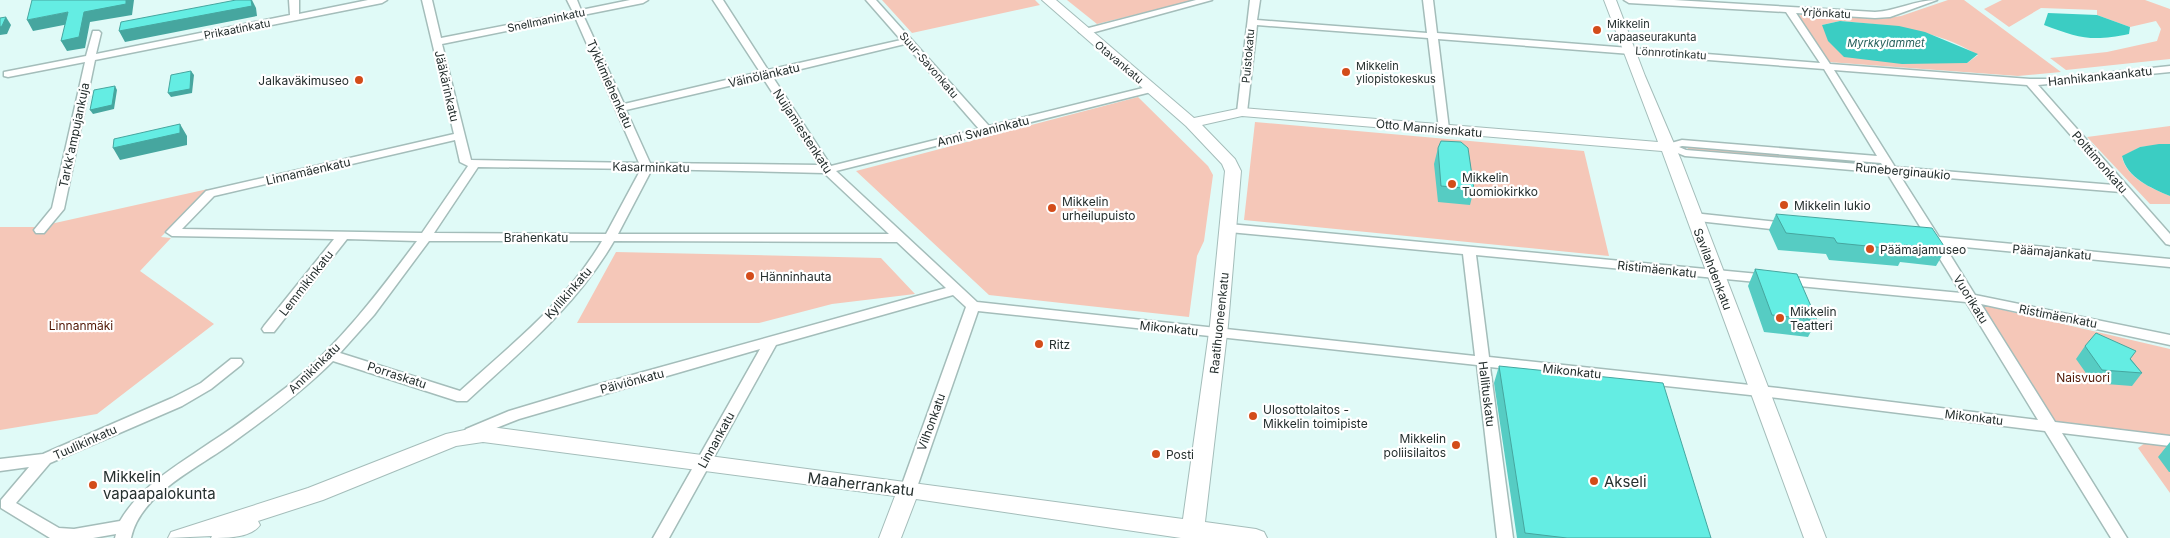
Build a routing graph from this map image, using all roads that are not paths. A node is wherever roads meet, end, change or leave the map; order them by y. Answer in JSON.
{"nodes":[{"id":1,"x":294,"y":0,"type":"edge"},
{"id":2,"x":382,"y":0,"type":"edge"},
{"id":3,"x":427,"y":0,"type":"edge"},
{"id":4,"x":572,"y":0,"type":"edge"},
{"id":5,"x":643,"y":0,"type":"edge"},
{"id":6,"x":718,"y":0,"type":"edge"},
{"id":7,"x":871,"y":0,"type":"edge"},
{"id":8,"x":1048,"y":0,"type":"edge"},
{"id":9,"x":1207,"y":0,"type":"edge"},
{"id":10,"x":1255,"y":0,"type":"edge"},
{"id":11,"x":1428,"y":0,"type":"edge"},
{"id":12,"x":1610,"y":0,"type":"edge"},
{"id":13,"x":1629,"y":0,"type":"edge"},
{"id":14,"x":1932,"y":0,"type":"edge"},
{"id":15,"x":1790,"y":11,"type":"junction"},
{"id":16,"x":578,"y":13,"type":"junction"},
{"id":17,"x":295,"y":17,"type":"junction"},
{"id":18,"x":1251,"y":22,"type":"junction"},
{"id":19,"x":1084,"y":32,"type":"junction"},
{"id":20,"x":96,"y":33,"type":"dead end"},
{"id":21,"x":1433,"y":35,"type":"junction"},
{"id":22,"x":907,"y":41,"type":"junction"},
{"id":23,"x":437,"y":42,"type":"junction"},
{"id":24,"x":1628,"y":50,"type":"junction"},
{"id":25,"x":91,"y":57,"type":"junction"},
{"id":26,"x":1826,"y":65,"type":"junction"},
{"id":27,"x":2170,"y":69,"type":"edge"},
{"id":28,"x":8,"y":74,"type":"dead end"},
{"id":29,"x":766,"y":74,"type":"junction"},
{"id":30,"x":2030,"y":82,"type":"junction"},
{"id":31,"x":1145,"y":91,"type":"junction"},
{"id":32,"x":620,"y":108,"type":"junction"},
{"id":33,"x":1242,"y":112,"type":"junction"},
{"id":34,"x":1191,"y":123,"type":"junction"},
{"id":35,"x":1444,"y":129,"type":"junction"},
{"id":36,"x":986,"y":130,"type":"junction"},
{"id":37,"x":459,"y":136,"type":"junction"},
{"id":38,"x":1668,"y":147,"type":"junction"},
{"id":39,"x":475,"y":164,"type":"junction"},
{"id":40,"x":1886,"y":164,"type":"junction"},
{"id":41,"x":647,"y":168,"type":"junction"},
{"id":42,"x":828,"y":170,"type":"junction"},
{"id":43,"x":2124,"y":189,"type":"junction"},
{"id":44,"x":1693,"y":217,"type":"junction"},
{"id":45,"x":1794,"y":227,"type":"edge"},
{"id":46,"x":1229,"y":228,"type":"junction"},
{"id":47,"x":40,"y":230,"type":"dead end"},
{"id":48,"x":172,"y":232,"type":"joint"},
{"id":49,"x":344,"y":236,"type":"junction"},
{"id":50,"x":424,"y":237,"type":"junction"},
{"id":51,"x":611,"y":237,"type":"junction"},
{"id":52,"x":901,"y":238,"type":"junction"},
{"id":53,"x":1934,"y":240,"type":"junction"},
{"id":54,"x":2170,"y":241,"type":"edge"},
{"id":55,"x":1469,"y":250,"type":"junction"},
{"id":56,"x":2170,"y":263,"type":"edge"},
{"id":57,"x":1716,"y":274,"type":"junction"},
{"id":58,"x":955,"y":290,"type":"junction"},
{"id":59,"x":1970,"y":298,"type":"junction"},
{"id":60,"x":973,"y":306,"type":"junction"},
{"id":61,"x":269,"y":330,"type":"dead end"},
{"id":62,"x":1218,"y":333,"type":"junction"},
{"id":63,"x":2170,"y":340,"type":"edge"},
{"id":64,"x":770,"y":343,"type":"junction"},
{"id":65,"x":331,"y":355,"type":"junction"},
{"id":66,"x":1482,"y":361,"type":"junction"},
{"id":67,"x":236,"y":362,"type":"dead end"},
{"id":68,"x":1759,"y":391,"type":"junction"},
{"id":69,"x":462,"y":396,"type":"joint"},
{"id":70,"x":2050,"y":426,"type":"junction"},
{"id":71,"x":465,"y":436,"type":"junction"},
{"id":72,"x":2170,"y":442,"type":"edge"},
{"id":73,"x":45,"y":459,"type":"junction"},
{"id":74,"x":703,"y":464,"type":"junction"},
{"id":75,"x":0,"y":465,"type":"edge"},
{"id":76,"x":908,"y":490,"type":"junction"},
{"id":77,"x":315,"y":494,"type":"junction"},
{"id":78,"x":124,"y":532,"type":"edge"},
{"id":79,"x":1192,"y":534,"type":"edge"},
{"id":80,"x":179,"y":538,"type":"edge"},
{"id":81,"x":222,"y":538,"type":"edge"},
{"id":82,"x":661,"y":538,"type":"edge"},
{"id":83,"x":890,"y":538,"type":"edge"},
{"id":84,"x":1256,"y":538,"type":"edge"},
{"id":85,"x":1505,"y":538,"type":"edge"},
{"id":86,"x":1815,"y":538,"type":"edge"},
{"id":87,"x":2120,"y":538,"type":"edge"}],
"edges":[{"from":1,"to":17,"type":"street"},
{"from":2,"to":17,"type":"street","name":"Prikaatinkatu"},
{"from":3,"to":23,"type":"street","name":"Jääkärinkatu"},
{"from":4,"to":16,"type":"street","name":"Tykkimiehenkatu"},
{"from":5,"to":16,"type":"street","name":"Snellmaninkatu"},
{"from":6,"to":29,"type":"street","name":"Nuijamiestenkatu"},
{"from":7,"to":22,"type":"street","name":"Suur-Savonkatu"},
{"from":8,"to":19,"type":"main road","name":"Otavankatu"},
{"from":9,"to":19,"type":"street"},
{"from":10,"to":18,"type":"street","name":"Puistokatu"},
{"from":11,"to":21,"type":"street"},
{"from":12,"to":24,"type":"main road","name":"Savilahdenkatu"},
{"from":13,"to":15,"type":"street","name":"Yrjönkatu"},
{"from":14,"to":15,"type":"street","name":"Yrjönkatu"},
{"from":15,"to":26,"type":"street","name":"Vuorikatu"},
{"from":16,"to":23,"type":"street","name":"Snellmaninkatu"},
{"from":16,"to":32,"type":"street","name":"Tykkimiehenkatu"},
{"from":17,"to":25,"type":"street","name":"Prikaatinkatu"},
{"from":18,"to":21,"type":"street","name":"Lönnrotinkatu"},
{"from":18,"to":33,"type":"street","name":"Puistokatu"},
{"from":19,"to":31,"type":"main road","name":"Otavankatu"},
{"from":20,"to":25,"type":"street","name":"Tarkk'ampujankuja"},
{"from":21,"to":24,"type":"street","name":"Lönnrotinkatu"},
{"from":21,"to":35,"type":"street"},
{"from":22,"to":29,"type":"street","name":"Väinölänkatu"},
{"from":22,"to":36,"type":"street","name":"Suur-Savonkatu"},
{"from":23,"to":37,"type":"street","name":"Jääkärinkatu"},
{"from":24,"to":26,"type":"street","name":"Lönnrotinkatu"},
{"from":24,"to":38,"type":"main road","name":"Savilahdenkatu"},
{"from":25,"to":28,"type":"street","name":"Prikaatinkatu"},
{"from":25,"to":47,"type":"street","name":"Tarkk'ampujankuja"},
{"from":26,"to":30,"type":"street","name":"Lönnrotinkatu"},
{"from":26,"to":40,"type":"street","name":"Vuorikatu"},
{"from":27,"to":30,"type":"street","name":"Hanhikankaankatu"},
{"from":29,"to":32,"type":"street","name":"Väinölänkatu"},
{"from":29,"to":42,"type":"street","name":"Nuijamiestenkatu"},
{"from":30,"to":43,"type":"street","name":"Polttimonkatu"},
{"from":31,"to":34,"type":"main road","name":"Otavankatu"},
{"from":31,"to":36,"type":"street","name":"Anni Swaninkatu"},
{"from":32,"to":41,"type":"street","name":"Tykkimiehenkatu"},
{"from":33,"to":34,"type":"main road","name":"Otto Mannisenkatu"},
{"from":33,"to":35,"type":"main road","name":"Otto Mannisenkatu"},
{"from":34,"to":46,"type":"main road","name":"Raatihuoneenkatu"},
{"from":35,"to":38,"type":"main road","name":"Otto Mannisenkatu"},
{"from":36,"to":42,"type":"street","name":"Anni Swaninkatu"},
{"from":37,"to":39,"type":"street","name":"Jääkärinkatu"},
{"from":37,"to":48,"type":"street","name":"Linnamäenkatu"},
{"from":38,"to":40,"type":"street","name":"Runeberginaukio"},
{"from":38,"to":44,"type":"main road","name":"Savilahdenkatu"},
{"from":39,"to":41,"type":"street","name":"Kasarminkatu"},
{"from":39,"to":50,"type":"street","name":"Annikinkatu"},
{"from":40,"to":43,"type":"street","name":"Runeberginaukio"},
{"from":40,"to":53,"type":"street","name":"Vuorikatu"},
{"from":41,"to":42,"type":"street","name":"Kasarminkatu"},
{"from":41,"to":51,"type":"street","name":"Kyllikinkatu"},
{"from":42,"to":52,"type":"street","name":"Nuijamiestenkatu"},
{"from":43,"to":54,"type":"street","name":"Polttimonkatu"},
{"from":44,"to":45,"type":"street"},
{"from":44,"to":57,"type":"main road","name":"Savilahdenkatu"},
{"from":46,"to":55,"type":"street","name":"Ristimäenkatu"},
{"from":46,"to":62,"type":"main road","name":"Raatihuoneenkatu"},
{"from":48,"to":49,"type":"street","name":"Brahenkatu"},
{"from":49,"to":50,"type":"street","name":"Brahenkatu"},
{"from":49,"to":61,"type":"street","name":"Lemmikinkatu"},
{"from":50,"to":51,"type":"street","name":"Brahenkatu"},
{"from":50,"to":65,"type":"street","name":"Annikinkatu"},
{"from":51,"to":52,"type":"street","name":"Brahenkatu"},
{"from":51,"to":69,"type":"street","name":"Kyllikinkatu"},
{"from":52,"to":58,"type":"street","name":"Nuijamiestenkatu"},
{"from":53,"to":56,"type":"street","name":"Päämajankatu"},
{"from":53,"to":59,"type":"street","name":"Vuorikatu"},
{"from":55,"to":57,"type":"street","name":"Ristimäenkatu"},
{"from":55,"to":66,"type":"street","name":"Hallituskatu"},
{"from":57,"to":59,"type":"street","name":"Ristimäenkatu"},
{"from":57,"to":68,"type":"main road","name":"Savilahdenkatu"},
{"from":58,"to":60,"type":"street","name":"Nuijamiestenkatu"},
{"from":58,"to":64,"type":"street","name":"Päiviönkatu"},
{"from":59,"to":63,"type":"street","name":"Ristimäenkatu"},
{"from":59,"to":70,"type":"street","name":"Vuorikatu"},
{"from":60,"to":62,"type":"street","name":"Mikonkatu"},
{"from":60,"to":76,"type":"street","name":"Vilhonkatu"},
{"from":62,"to":66,"type":"street","name":"Mikonkatu"},
{"from":62,"to":79,"type":"main road","name":"Raatihuoneenkatu"},
{"from":64,"to":71,"type":"street","name":"Päiviönkatu"},
{"from":64,"to":74,"type":"street","name":"Linnankatu"},
{"from":65,"to":69,"type":"street","name":"Porraskatu"},
{"from":65,"to":78,"type":"street","name":"Annikinkatu"},
{"from":66,"to":68,"type":"street","name":"Mikonkatu"},
{"from":66,"to":85,"type":"street","name":"Hallituskatu"},
{"from":67,"to":73,"type":"street","name":"Tuulikinkatu"},
{"from":68,"to":70,"type":"street","name":"Mikonkatu"},
{"from":68,"to":86,"type":"main road","name":"Savilahdenkatu"},
{"from":70,"to":72,"type":"street","name":"Mikonkatu"},
{"from":70,"to":87,"type":"street","name":"Vuorikatu"},
{"from":71,"to":74,"type":"main road","name":"Maaherrankatu"},
{"from":71,"to":77,"type":"main road","name":"Päiviönkatu"},
{"from":73,"to":75,"type":"street"},
{"from":73,"to":78,"type":"street","name":"Tuulikinkatu"},
{"from":74,"to":76,"type":"main road","name":"Maaherrankatu"},
{"from":74,"to":82,"type":"street","name":"Linnankatu"},
{"from":76,"to":79,"type":"main road","name":"Maaherrankatu"},
{"from":76,"to":83,"type":"main road","name":"Vilhonkatu"},
{"from":77,"to":80,"type":"main road","name":"Päiviönkatu"},
{"from":77,"to":81,"type":"main road","name":"Päiviönkatu"},
{"from":79,"to":84,"type":"main road","name":"Maaherrankatu"}]}
